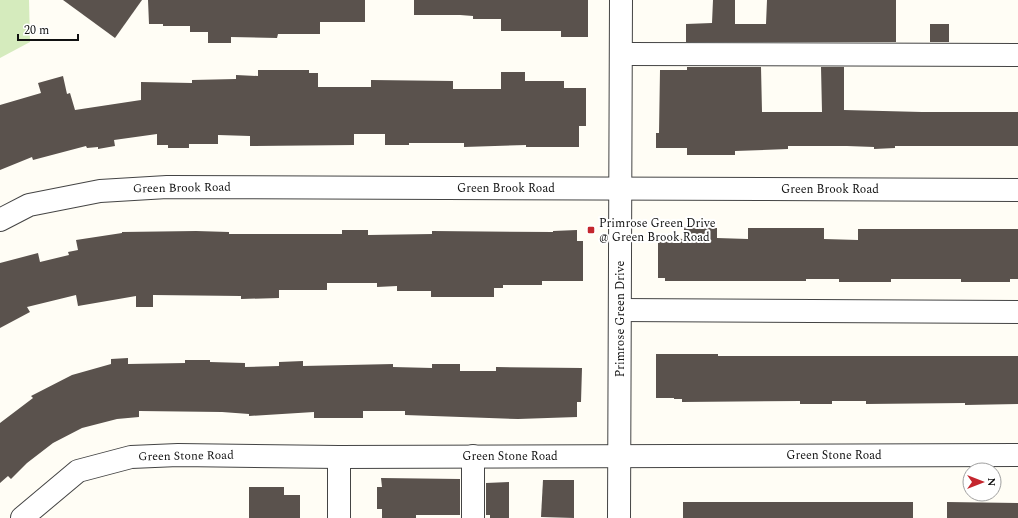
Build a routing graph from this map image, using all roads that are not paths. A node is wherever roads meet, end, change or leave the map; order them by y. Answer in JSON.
{"nodes":[{"id":1,"x":621,"y":0,"type":"edge"},
{"id":2,"x":621,"y":54,"type":"junction"},
{"id":3,"x":1018,"y":55,"type":"edge"},
{"id":4,"x":620,"y":188,"type":"junction"},
{"id":5,"x":1018,"y":190,"type":"edge"},
{"id":6,"x":0,"y":220,"type":"edge"},
{"id":7,"x":620,"y":310,"type":"junction"},
{"id":8,"x":1018,"y":312,"type":"edge"},
{"id":9,"x":1018,"y":455,"type":"edge"},
{"id":10,"x":473,"y":456,"type":"junction"},
{"id":11,"x":619,"y":456,"type":"junction"},
{"id":12,"x":339,"y":458,"type":"junction"},
{"id":13,"x":22,"y":518,"type":"edge"},
{"id":14,"x":339,"y":518,"type":"edge"},
{"id":15,"x":473,"y":518,"type":"edge"},
{"id":16,"x":619,"y":518,"type":"edge"}],
"edges":[{"from":1,"to":2,"type":"street","name":"Primrose Green Drive"},
{"from":2,"to":3,"type":"street"},
{"from":2,"to":4,"type":"street","name":"Primrose Green Drive"},
{"from":4,"to":5,"type":"street","name":"Green Brook Road"},
{"from":4,"to":6,"type":"street","name":"Green Brook Road"},
{"from":4,"to":7,"type":"street","name":"Primrose Green Drive"},
{"from":7,"to":8,"type":"street"},
{"from":7,"to":11,"type":"street","name":"Primrose Green Drive"},
{"from":9,"to":11,"type":"street","name":"Green Stone Road"},
{"from":10,"to":11,"type":"street","name":"Green Stone Road"},
{"from":10,"to":12,"type":"street","name":"Green Stone Road"},
{"from":10,"to":15,"type":"street"},
{"from":11,"to":16,"type":"street","name":"Primrose Green Drive"},
{"from":12,"to":13,"type":"street","name":"Green Stone Road"},
{"from":12,"to":14,"type":"street"}]}
